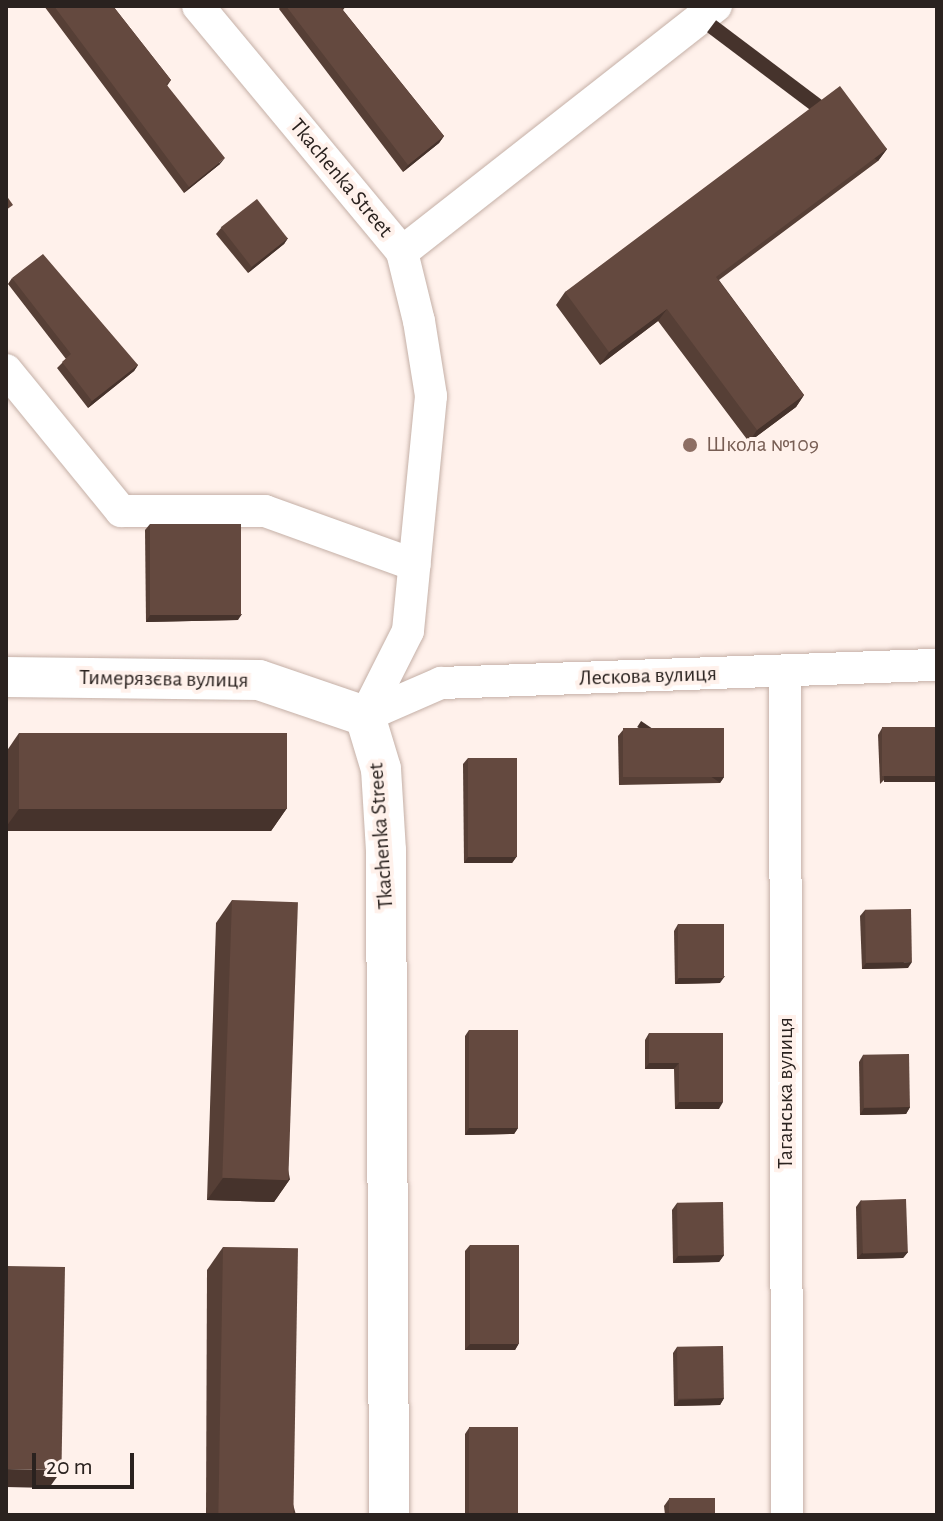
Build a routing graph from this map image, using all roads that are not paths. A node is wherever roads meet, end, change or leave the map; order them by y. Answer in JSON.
{"nodes":[{"id":1,"x":198,"y":6,"type":"edge"},
{"id":2,"x":716,"y":6,"type":"edge"},
{"id":3,"x":402,"y":252,"type":"junction"},
{"id":4,"x":6,"y":370,"type":"edge"},
{"id":5,"x":415,"y":565,"type":"junction"},
{"id":6,"x":937,"y":665,"type":"edge"},
{"id":7,"x":785,"y":671,"type":"junction"},
{"id":8,"x":6,"y":677,"type":"edge"},
{"id":9,"x":365,"y":716,"type":"junction"},
{"id":10,"x":389,"y":1515,"type":"edge"},
{"id":11,"x":787,"y":1515,"type":"edge"}],
"edges":[{"from":1,"to":3,"type":"street","name":"Tkachenka Street"},
{"from":2,"to":3,"type":"street"},
{"from":3,"to":5,"type":"street","name":"Tkachenka Street"},
{"from":4,"to":5,"type":"street"},
{"from":5,"to":9,"type":"street","name":"Tkachenka Street"},
{"from":6,"to":7,"type":"street","name":"Лескова вулиця"},
{"from":7,"to":9,"type":"street","name":"Лескова вулиця"},
{"from":7,"to":11,"type":"street","name":"Таганська вулиця"},
{"from":8,"to":9,"type":"street","name":"Тимерязєва вулиця"},
{"from":9,"to":10,"type":"street","name":"Tkachenka Street"}]}
